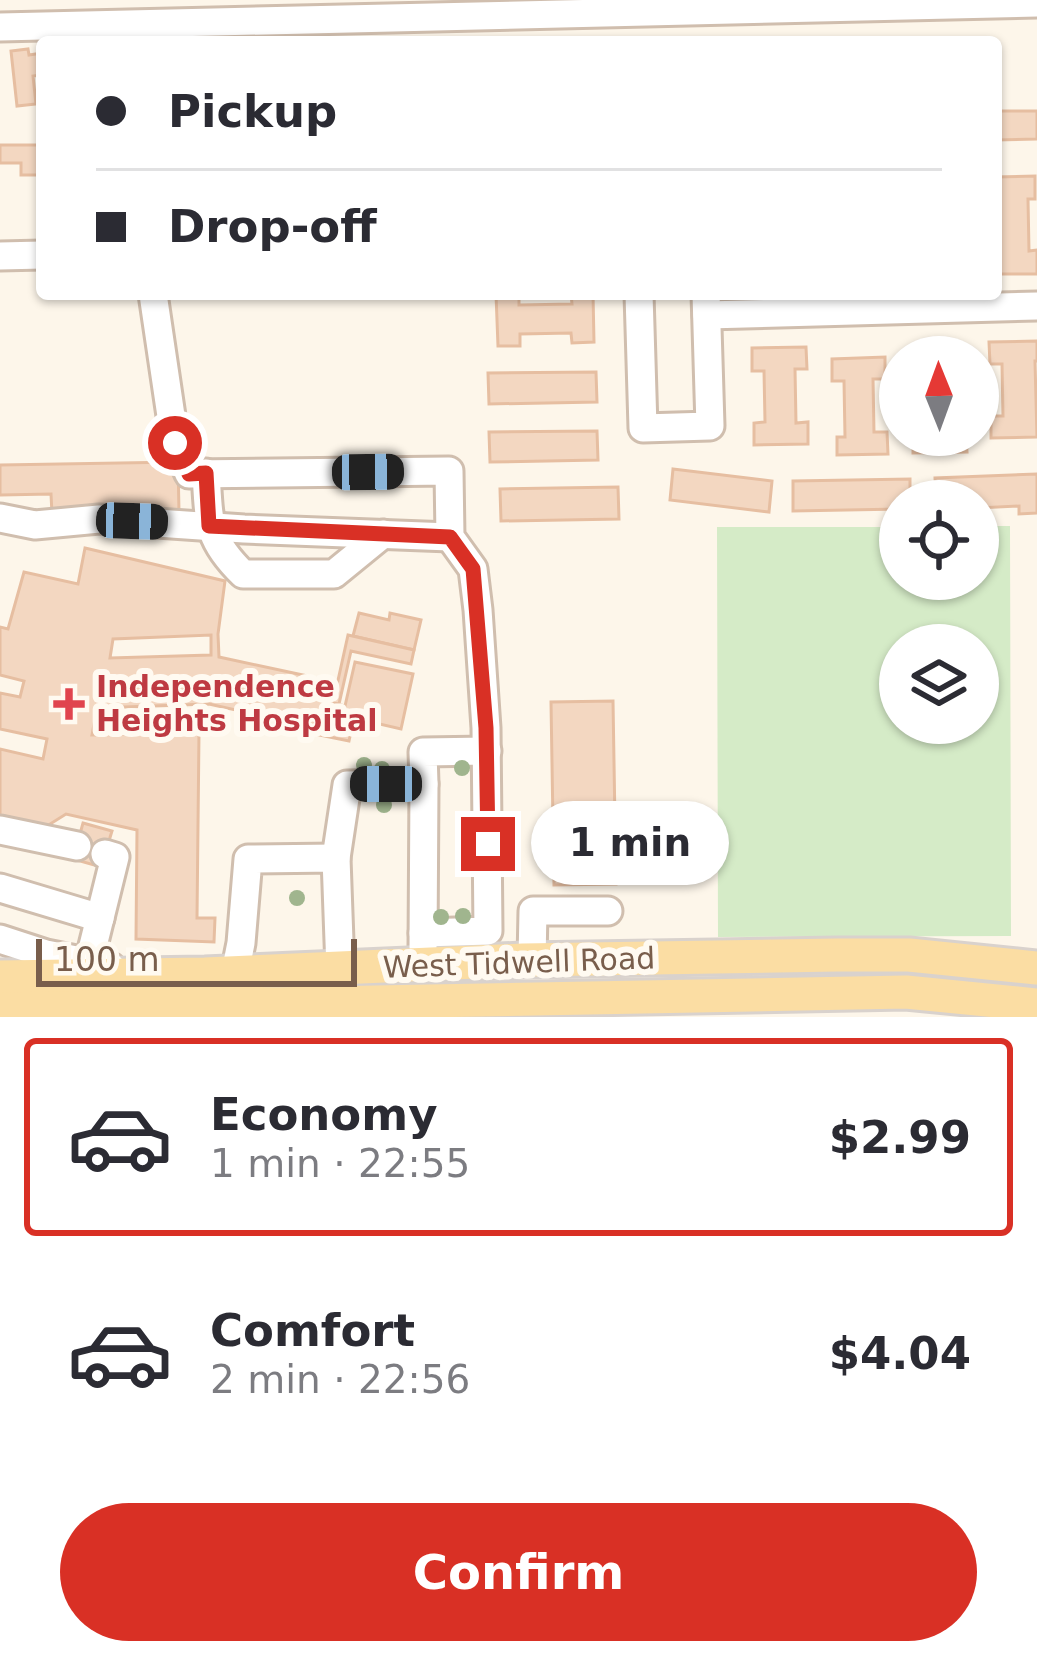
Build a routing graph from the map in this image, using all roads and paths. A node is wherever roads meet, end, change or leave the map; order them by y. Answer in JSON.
{"nodes":[{"id":1,"x":1037,"y":3,"type":"edge"},
{"id":2,"x":0,"y":27,"type":"edge"},
{"id":3,"x":36,"y":254,"type":"edge"},
{"id":4,"x":0,"y":256,"type":"edge"},
{"id":5,"x":154,"y":300,"type":"edge"},
{"id":6,"x":639,"y":300,"type":"edge"},
{"id":7,"x":706,"y":304,"type":"edge"},
{"id":8,"x":1037,"y":306,"type":"edge"},
{"id":9,"x":206,"y":473,"type":"junction"},
{"id":10,"x":0,"y":518,"type":"edge"},
{"id":11,"x":209,"y":526,"type":"junction"},
{"id":12,"x":383,"y":534,"type":"junction"},
{"id":13,"x":450,"y":537,"type":"junction"},
{"id":14,"x":487,"y":751,"type":"junction"},
{"id":15,"x":424,"y":784,"type":"junction"},
{"id":16,"x":0,"y":830,"type":"edge"},
{"id":17,"x":77,"y":845,"type":"dead end"},
{"id":18,"x":110,"y":856,"type":"dead end"},
{"id":19,"x":336,"y":858,"type":"junction"},
{"id":20,"x":0,"y":889,"type":"edge"},
{"id":21,"x":608,"y":911,"type":"dead end"},
{"id":22,"x":100,"y":918,"type":"junction"},
{"id":23,"x":0,"y":939,"type":"edge"},
{"id":24,"x":423,"y":949,"type":"junction"},
{"id":25,"x":838,"y":955,"type":"junction"},
{"id":26,"x":527,"y":960,"type":"junction"},
{"id":27,"x":1037,"y":968,"type":"edge"},
{"id":28,"x":340,"y":969,"type":"junction"},
{"id":29,"x":0,"y":977,"type":"edge"},
{"id":30,"x":88,"y":982,"type":"junction"},
{"id":31,"x":211,"y":992,"type":"edge"},
{"id":32,"x":523,"y":998,"type":"junction"},
{"id":33,"x":839,"y":1005,"type":"edge"},
{"id":34,"x":1037,"y":1005,"type":"edge"},
{"id":35,"x":735,"y":1006,"type":"edge"},
{"id":36,"x":953,"y":1007,"type":"edge"},
{"id":37,"x":0,"y":1009,"type":"edge"}],
"edges":[{"from":1,"to":2,"type":"street"},
{"from":3,"to":4,"type":"street"},
{"from":5,"to":9,"type":"street"},
{"from":6,"to":7,"type":"street"},
{"from":7,"to":8,"type":"street"},
{"from":9,"to":11,"type":"street"},
{"from":9,"to":13,"type":"street"},
{"from":10,"to":11,"type":"street"},
{"from":11,"to":12,"type":"street"},
{"from":11,"to":12,"type":"street"},
{"from":12,"to":13,"type":"street"},
{"from":13,"to":14,"type":"street"},
{"from":14,"to":15,"type":"street"},
{"from":14,"to":24,"type":"street"},
{"from":15,"to":19,"type":"street"},
{"from":15,"to":24,"type":"street"},
{"from":16,"to":17,"type":"street"},
{"from":18,"to":22,"type":"street"},
{"from":19,"to":28,"type":"street"},
{"from":19,"to":31,"type":"street"},
{"from":20,"to":22,"type":"street"},
{"from":21,"to":26,"type":"street"},
{"from":22,"to":30,"type":"street"},
{"from":23,"to":30,"type":"street"},
{"from":24,"to":26,"type":"main road","name":"West Tidwell Road"},
{"from":24,"to":28,"type":"main road","name":"West Tidwell Road"},
{"from":25,"to":26,"type":"main road","name":"West Tidwell Road"},
{"from":25,"to":27,"type":"main road","name":"West Tidwell Road"},
{"from":25,"to":33,"type":"main road"},
{"from":26,"to":32,"type":"main road"},
{"from":28,"to":31,"type":"main road","name":"West Tidwell Road"},
{"from":29,"to":30,"type":"main road","name":"West Tidwell Road"},
{"from":30,"to":31,"type":"main road","name":"West Tidwell Road"},
{"from":30,"to":31,"type":"main road","name":"West Tidwell Road"},
{"from":30,"to":37,"type":"main road","name":"West Tidwell Road"},
{"from":31,"to":32,"type":"main road","name":"West Tidwell Road"},
{"from":32,"to":35,"type":"main road","name":"West Tidwell Road"},
{"from":33,"to":35,"type":"main road","name":"West Tidwell Road"},
{"from":33,"to":36,"type":"main road","name":"West Tidwell Road"},
{"from":34,"to":36,"type":"main road","name":"West Tidwell Road"}]}
